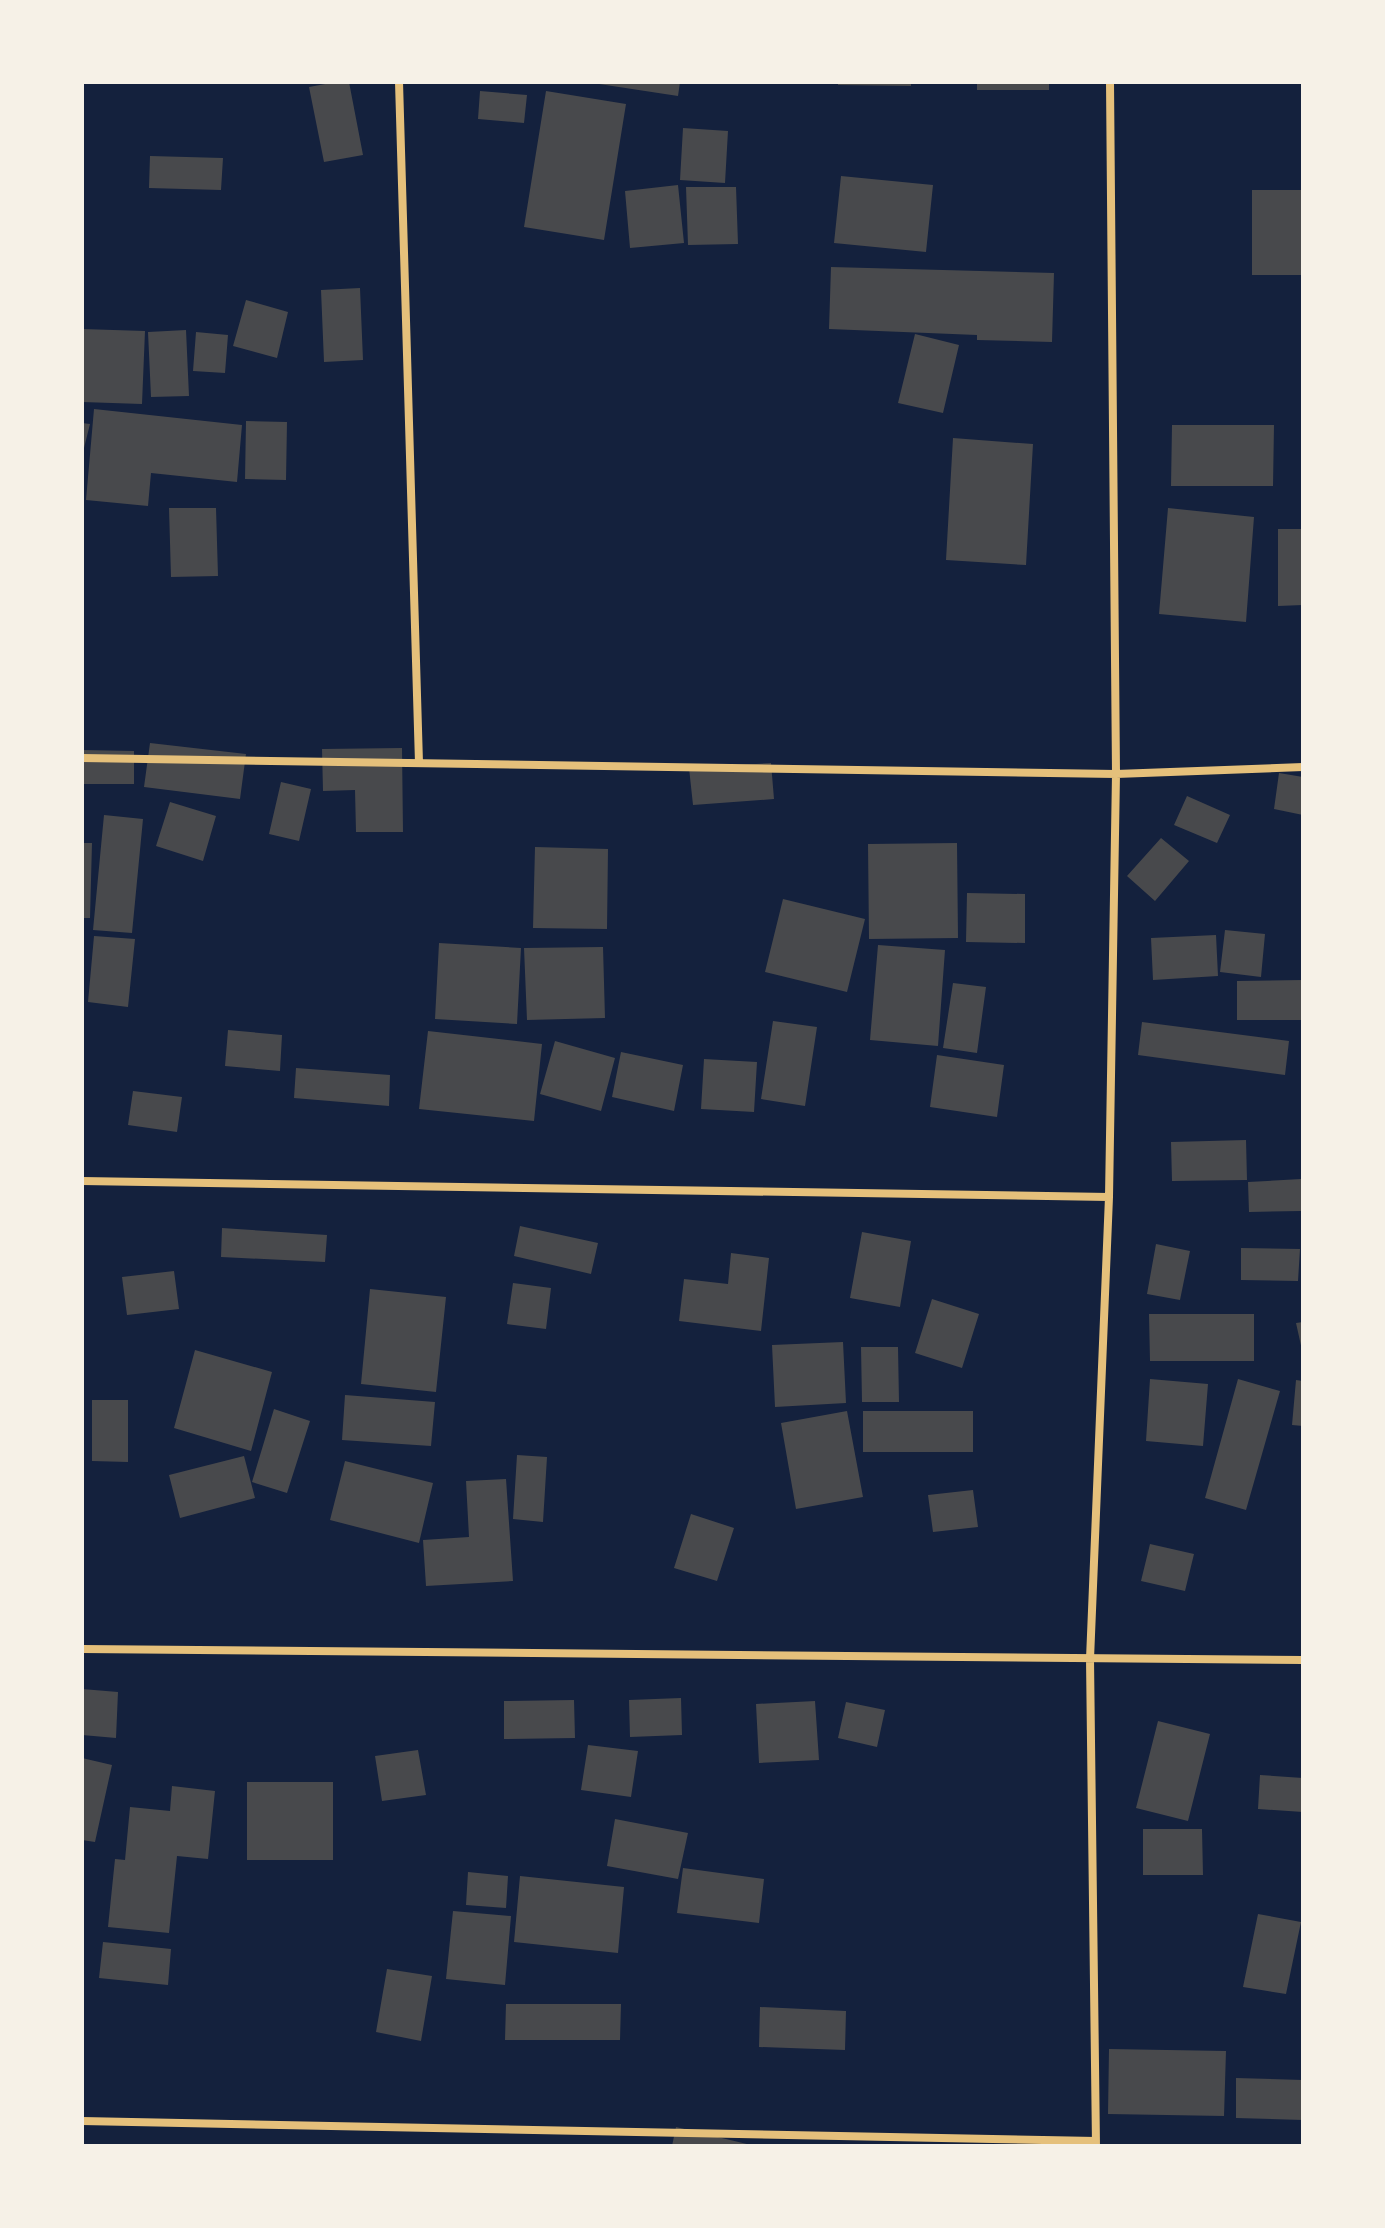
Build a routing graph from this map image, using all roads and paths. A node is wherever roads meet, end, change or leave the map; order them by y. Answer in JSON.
{"nodes":[{"id":1,"x":399,"y":82,"type":"edge"},
{"id":2,"x":1110,"y":82,"type":"edge"},
{"id":3,"x":82,"y":758,"type":"edge"},
{"id":4,"x":419,"y":763,"type":"junction"},
{"id":5,"x":1303,"y":767,"type":"edge"},
{"id":6,"x":1116,"y":774,"type":"junction"},
{"id":7,"x":82,"y":1181,"type":"edge"},
{"id":8,"x":1109,"y":1197,"type":"junction"},
{"id":9,"x":82,"y":1649,"type":"edge"},
{"id":10,"x":1090,"y":1659,"type":"junction"},
{"id":11,"x":1303,"y":1660,"type":"edge"},
{"id":12,"x":82,"y":2121,"type":"edge"},
{"id":13,"x":1096,"y":2143,"type":"edge"}],
"edges":[{"from":1,"to":4,"type":"street"},
{"from":2,"to":6,"type":"street"},
{"from":3,"to":4,"type":"street"},
{"from":4,"to":6,"type":"street"},
{"from":5,"to":6,"type":"street"},
{"from":6,"to":8,"type":"street"},
{"from":7,"to":8,"type":"street"},
{"from":8,"to":10,"type":"street"},
{"from":9,"to":10,"type":"street"},
{"from":10,"to":11,"type":"street"},
{"from":10,"to":13,"type":"street"},
{"from":12,"to":13,"type":"street"}]}
